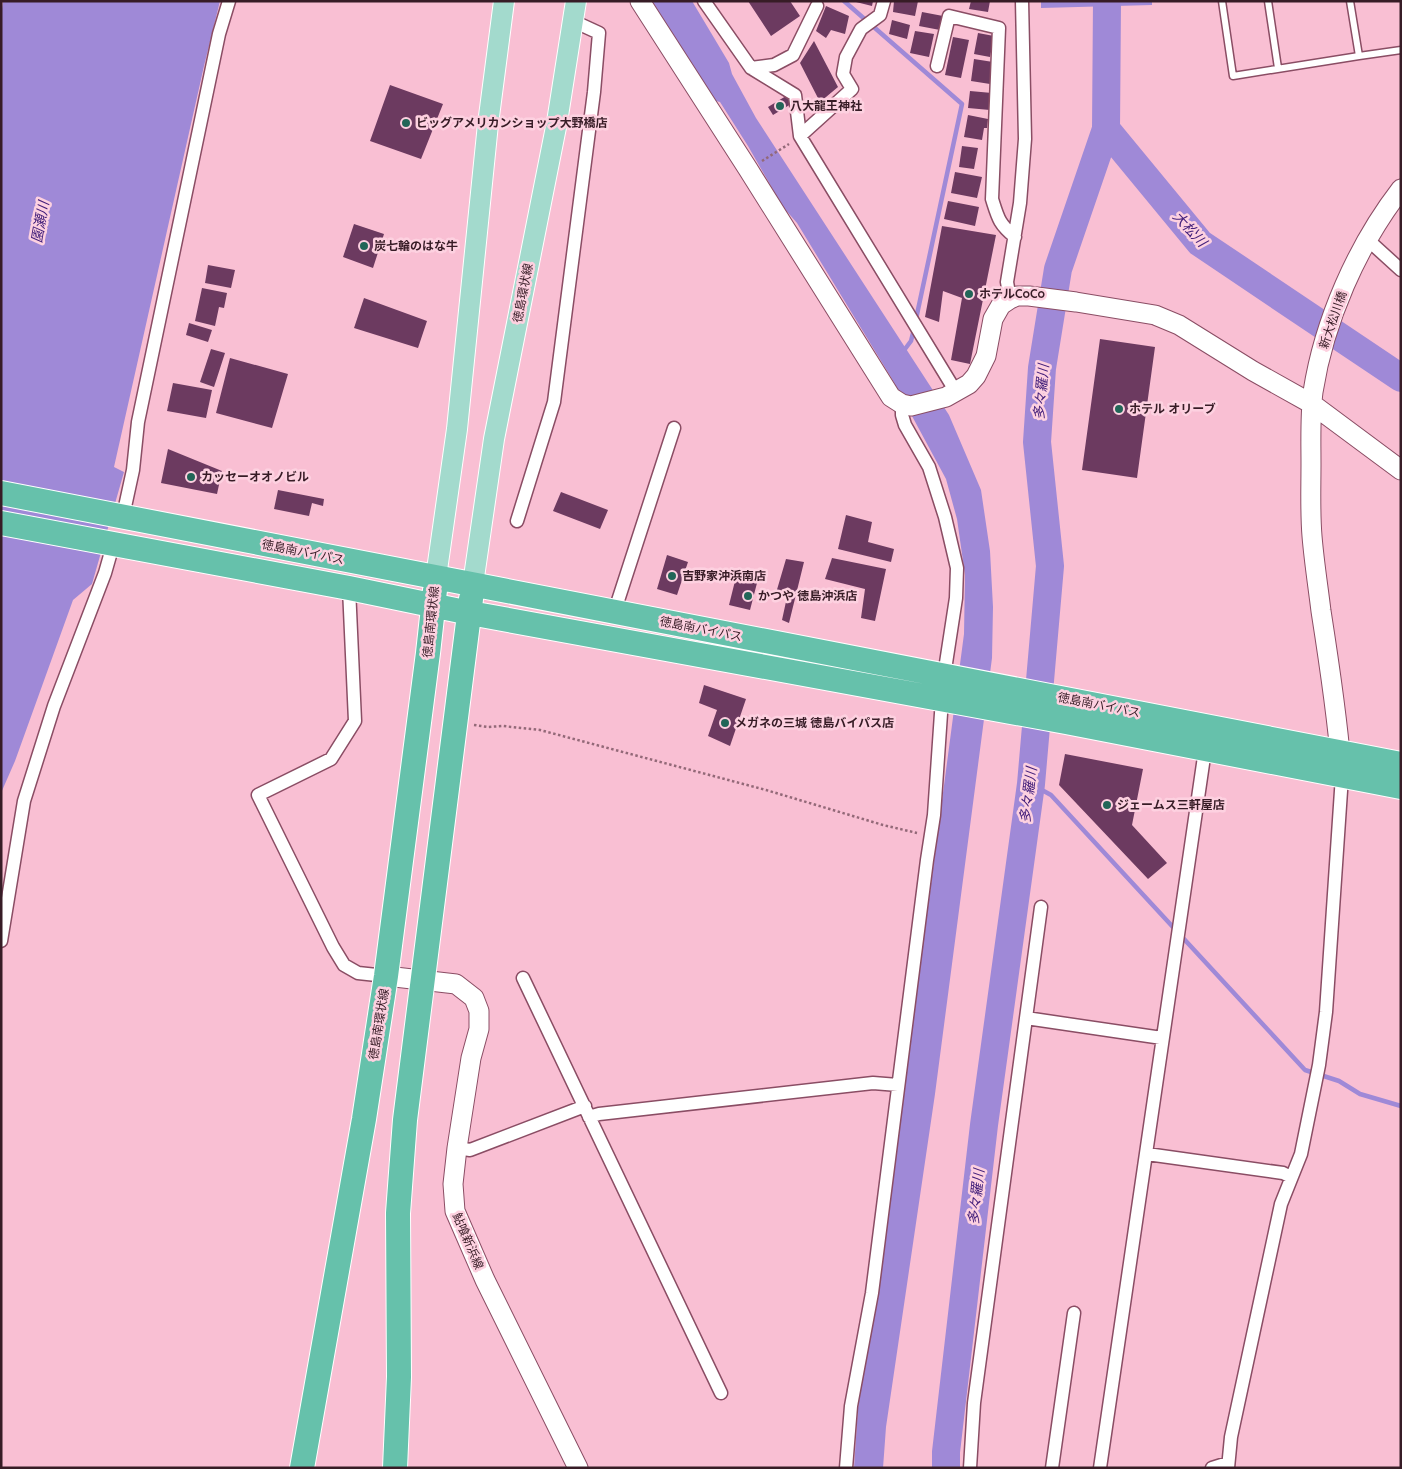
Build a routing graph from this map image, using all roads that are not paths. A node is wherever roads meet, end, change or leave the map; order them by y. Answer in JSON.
{"nodes":[{"id":1,"x":229,"y":1,"type":"edge"},
{"id":2,"x":504,"y":1,"type":"edge"},
{"id":3,"x":640,"y":1,"type":"edge"},
{"id":4,"x":704,"y":1,"type":"edge"},
{"id":5,"x":884,"y":1,"type":"edge"},
{"id":6,"x":1022,"y":1,"type":"edge"},
{"id":7,"x":1222,"y":1,"type":"edge"},
{"id":8,"x":1268,"y":1,"type":"edge"},
{"id":9,"x":1350,"y":1,"type":"edge"},
{"id":10,"x":817,"y":6,"type":"dead end"},
{"id":11,"x":574,"y":11,"type":"edge"},
{"id":12,"x":1401,"y":50,"type":"edge"},
{"id":13,"x":1359,"y":56,"type":"junction"},
{"id":14,"x":937,"y":66,"type":"dead end"},
{"id":15,"x":751,"y":68,"type":"junction"},
{"id":16,"x":1278,"y":68,"type":"junction"},
{"id":17,"x":795,"y":139,"type":"junction"},
{"id":18,"x":1401,"y":189,"type":"edge"},
{"id":19,"x":1015,"y":237,"type":"junction"},
{"id":20,"x":1365,"y":246,"type":"junction"},
{"id":21,"x":1401,"y":270,"type":"edge"},
{"id":22,"x":1010,"y":299,"type":"junction"},
{"id":23,"x":951,"y":395,"type":"junction"},
{"id":24,"x":1313,"y":397,"type":"junction"},
{"id":25,"x":906,"y":405,"type":"junction"},
{"id":26,"x":674,"y":428,"type":"dead end"},
{"id":27,"x":1401,"y":470,"type":"edge"},
{"id":28,"x":1,"y":493,"type":"edge"},
{"id":29,"x":120,"y":516,"type":"junction"},
{"id":30,"x":517,"y":521,"type":"dead end"},
{"id":31,"x":1,"y":523,"type":"edge"},
{"id":32,"x":110,"y":544,"type":"junction"},
{"id":33,"x":436,"y":577,"type":"junction"},
{"id":34,"x":473,"y":584,"type":"junction"},
{"id":35,"x":349,"y":588,"type":"junction"},
{"id":36,"x":433,"y":606,"type":"junction"},
{"id":37,"x":614,"y":613,"type":"junction"},
{"id":38,"x":470,"y":614,"type":"junction"},
{"id":39,"x":948,"y":677,"type":"junction"},
{"id":40,"x":945,"y":700,"type":"junction"},
{"id":41,"x":1067,"y":711,"type":"junction"},
{"id":42,"x":1205,"y":750,"type":"junction"},
{"id":43,"x":1340,"y":753,"type":"junction"},
{"id":44,"x":1401,"y":764,"type":"edge"},
{"id":45,"x":1342,"y":776,"type":"junction"},
{"id":46,"x":1401,"y":787,"type":"edge"},
{"id":47,"x":1041,"y":907,"type":"dead end"},
{"id":48,"x":3,"y":915,"type":"edge"},
{"id":49,"x":1,"y":941,"type":"edge"},
{"id":50,"x":386,"y":976,"type":"junction"},
{"id":51,"x":523,"y":978,"type":"dead end"},
{"id":52,"x":422,"y":979,"type":"junction"},
{"id":53,"x":1026,"y":1018,"type":"junction"},
{"id":54,"x":1162,"y":1038,"type":"junction"},
{"id":55,"x":898,"y":1085,"type":"junction"},
{"id":56,"x":587,"y":1111,"type":"junction"},
{"id":57,"x":457,"y":1148,"type":"junction"},
{"id":58,"x":1147,"y":1154,"type":"junction"},
{"id":59,"x":1291,"y":1177,"type":"junction"},
{"id":60,"x":1074,"y":1314,"type":"dead end"},
{"id":61,"x":721,"y":1393,"type":"dead end"},
{"id":62,"x":1221,"y":1466,"type":"edge"},
{"id":63,"x":302,"y":1468,"type":"edge"},
{"id":64,"x":395,"y":1468,"type":"edge"},
{"id":65,"x":578,"y":1468,"type":"edge"},
{"id":66,"x":846,"y":1468,"type":"edge"},
{"id":67,"x":970,"y":1468,"type":"edge"},
{"id":68,"x":1052,"y":1468,"type":"edge"},
{"id":69,"x":1100,"y":1468,"type":"edge"}],
"edges":[{"from":1,"to":29,"type":"street"},
{"from":2,"to":33,"type":"main road"},
{"from":3,"to":25,"type":"street"},
{"from":4,"to":15,"type":"street"},
{"from":5,"to":17,"type":"street"},
{"from":6,"to":19,"type":"street"},
{"from":7,"to":16,"type":"lane"},
{"from":8,"to":16,"type":"lane"},
{"from":9,"to":13,"type":"lane"},
{"from":10,"to":15,"type":"street"},
{"from":11,"to":30,"type":"street"},
{"from":11,"to":34,"type":"main road","name":"徳島環状線"},
{"from":12,"to":13,"type":"lane"},
{"from":13,"to":16,"type":"lane"},
{"from":14,"to":19,"type":"street"},
{"from":15,"to":17,"type":"street"},
{"from":17,"to":23,"type":"street"},
{"from":18,"to":20,"type":"street","name":"新大松川橋"},
{"from":19,"to":22,"type":"street"},
{"from":20,"to":21,"type":"street"},
{"from":20,"to":24,"type":"street","name":"新大松川橋"},
{"from":22,"to":23,"type":"street"},
{"from":22,"to":24,"type":"street"},
{"from":23,"to":25,"type":"street"},
{"from":24,"to":27,"type":"street"},
{"from":24,"to":43,"type":"street","name":"新大松川橋"},
{"from":25,"to":39,"type":"street"},
{"from":26,"to":37,"type":"street"},
{"from":28,"to":29,"type":"highway","name":"徳島南バイパス"},
{"from":29,"to":33,"type":"highway","name":"徳島南バイパス"},
{"from":31,"to":32,"type":"highway","name":"徳島南バイパス"},
{"from":32,"to":35,"type":"highway","name":"徳島南バイパス"},
{"from":32,"to":48,"type":"street"},
{"from":33,"to":34,"type":"highway","name":"徳島南バイパス"},
{"from":33,"to":36,"type":"highway","name":"徳島南環状線"},
{"from":34,"to":37,"type":"highway","name":"徳島南バイパス"},
{"from":34,"to":38,"type":"highway"},
{"from":35,"to":36,"type":"highway","name":"徳島南バイパス"},
{"from":35,"to":50,"type":"street"},
{"from":36,"to":38,"type":"highway","name":"徳島南バイパス"},
{"from":36,"to":50,"type":"highway","name":"徳島南環状線"},
{"from":37,"to":39,"type":"highway","name":"徳島南バイパス"},
{"from":38,"to":40,"type":"highway","name":"徳島南バイパス"},
{"from":38,"to":52,"type":"highway"},
{"from":39,"to":41,"type":"highway","name":"徳島南バイパス"},
{"from":40,"to":41,"type":"highway","name":"徳島南バイパス"},
{"from":40,"to":55,"type":"street"},
{"from":41,"to":42,"type":"highway","name":"徳島南バイパス"},
{"from":41,"to":43,"type":"highway","name":"徳島南バイパス"},
{"from":42,"to":45,"type":"highway","name":"徳島南バイパス"},
{"from":42,"to":54,"type":"street"},
{"from":43,"to":44,"type":"highway","name":"徳島南バイパス"},
{"from":43,"to":45,"type":"street","name":"新大松川橋"},
{"from":45,"to":46,"type":"highway","name":"徳島南バイパス"},
{"from":45,"to":59,"type":"street"},
{"from":47,"to":53,"type":"street"},
{"from":48,"to":49,"type":"street"},
{"from":50,"to":52,"type":"street","name":"鮎喰新浜線"},
{"from":50,"to":63,"type":"highway","name":"徳島南環状線"},
{"from":51,"to":56,"type":"street"},
{"from":52,"to":57,"type":"street","name":"鮎喰新浜線"},
{"from":52,"to":64,"type":"highway"},
{"from":53,"to":54,"type":"street"},
{"from":53,"to":67,"type":"street"},
{"from":54,"to":58,"type":"street"},
{"from":55,"to":56,"type":"street"},
{"from":55,"to":66,"type":"street"},
{"from":56,"to":57,"type":"street"},
{"from":56,"to":61,"type":"street"},
{"from":57,"to":65,"type":"street","name":"鮎喰新浜線"},
{"from":58,"to":59,"type":"street"},
{"from":58,"to":69,"type":"street"},
{"from":59,"to":62,"type":"street"},
{"from":60,"to":68,"type":"street"}]}
